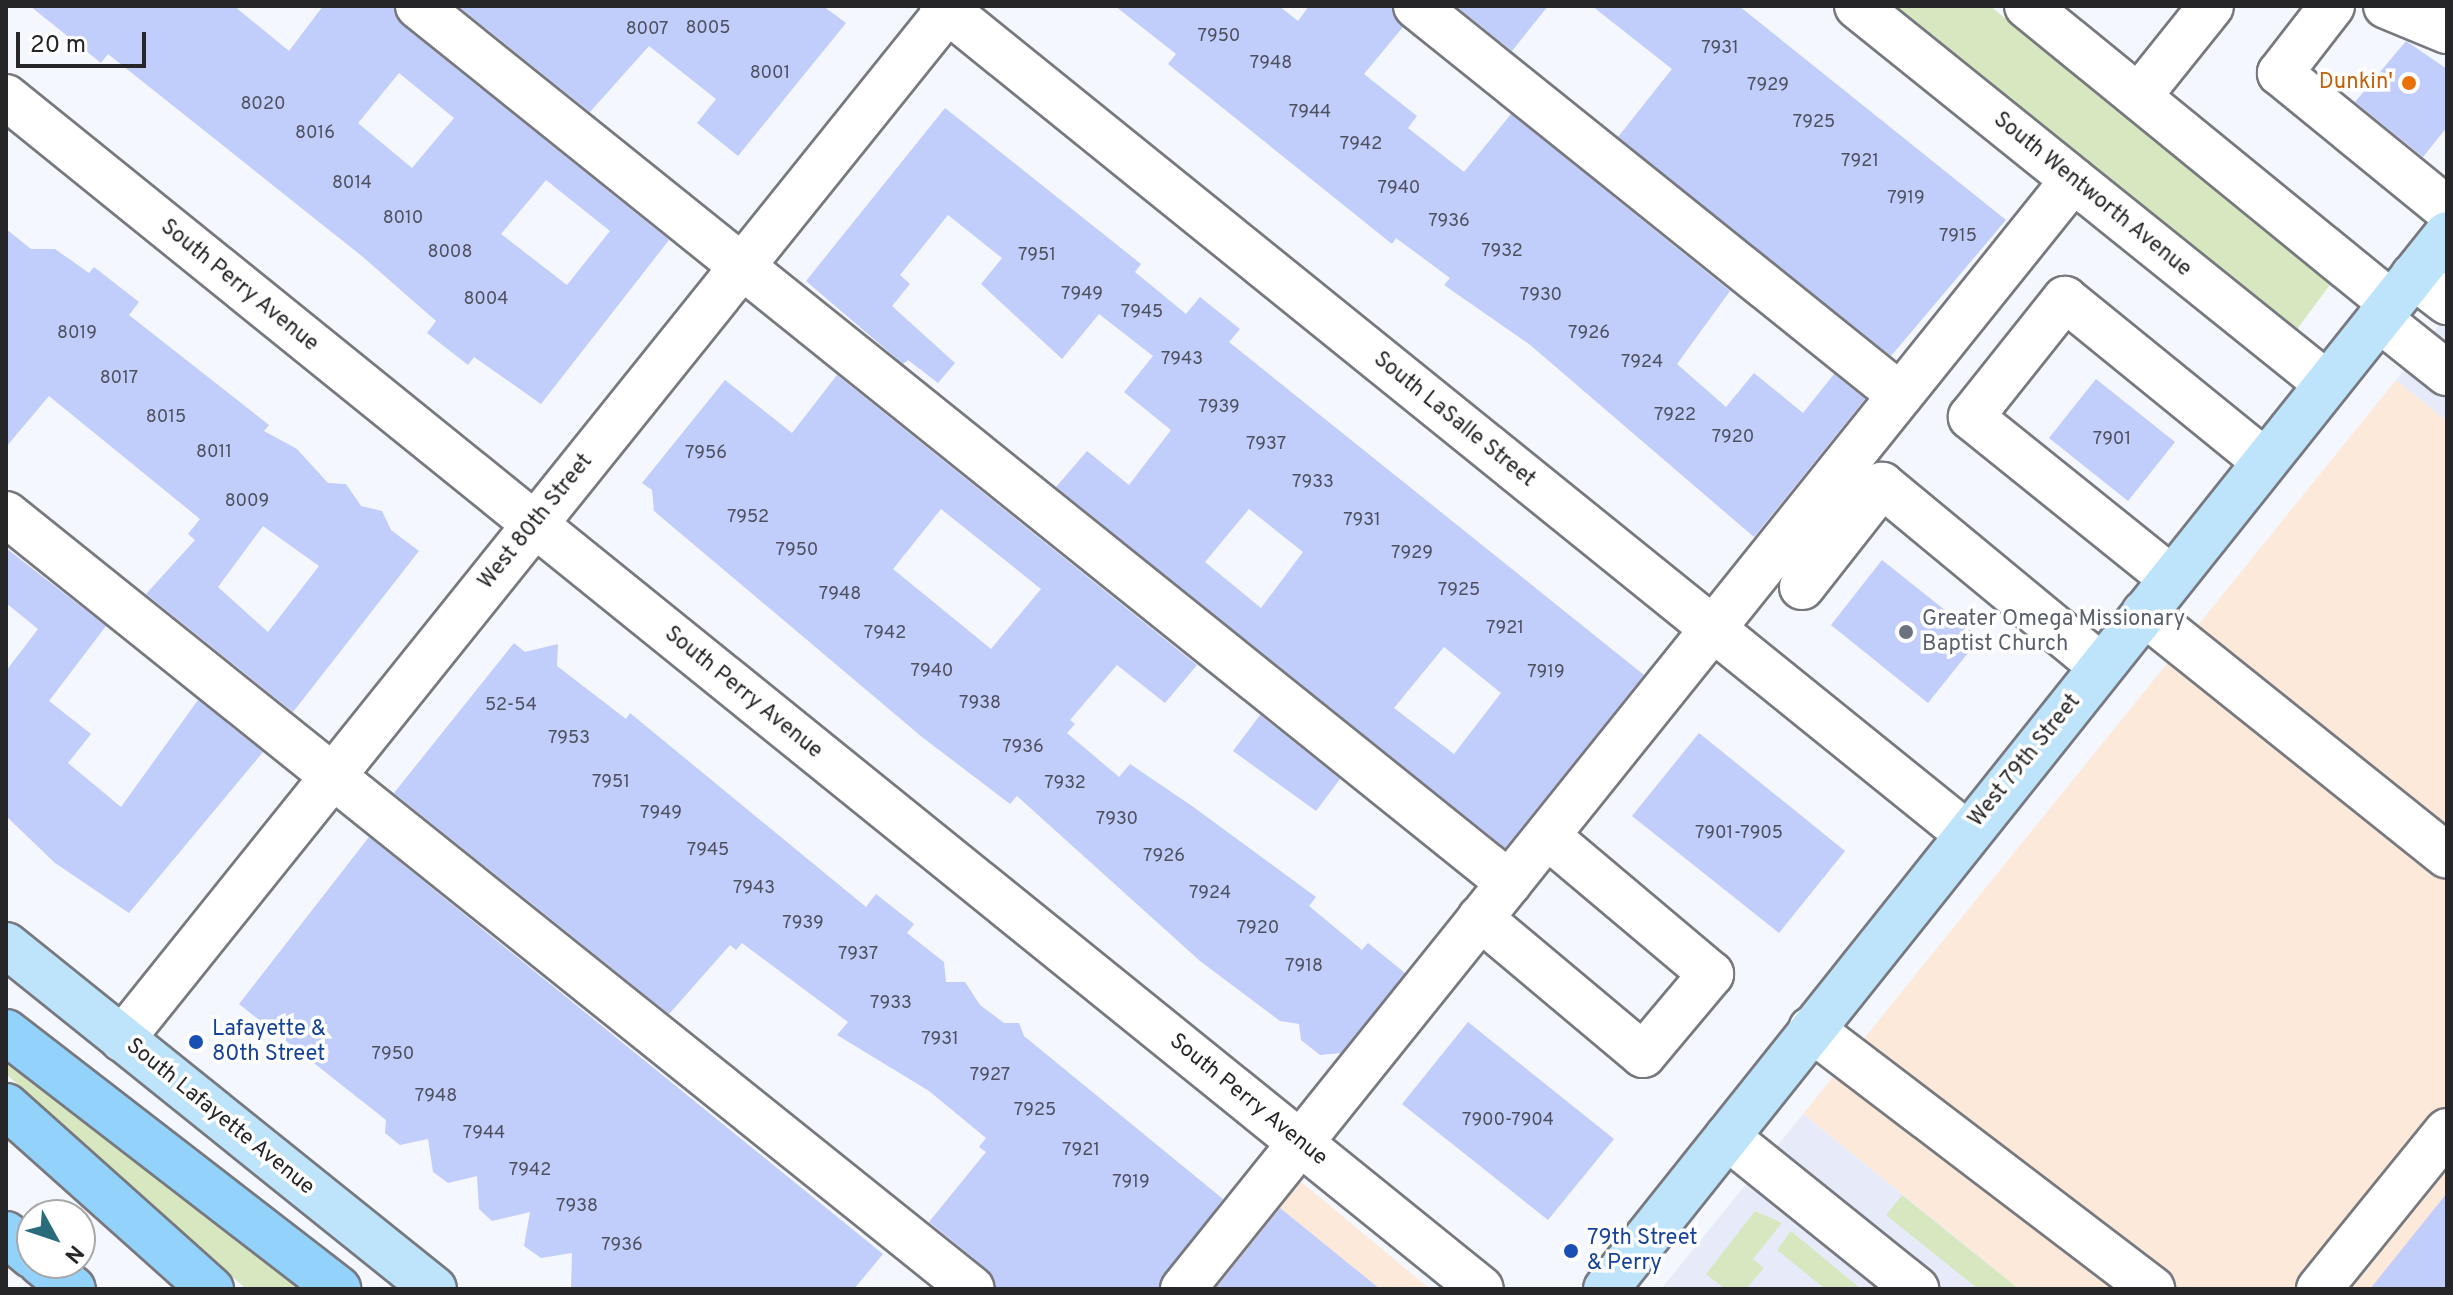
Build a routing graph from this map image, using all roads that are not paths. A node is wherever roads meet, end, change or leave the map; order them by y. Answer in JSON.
{"nodes":[{"id":1,"x":418,"y":6,"type":"edge"},
{"id":2,"x":1416,"y":6,"type":"edge"},
{"id":3,"x":1857,"y":6,"type":"edge"},
{"id":4,"x":2027,"y":6,"type":"edge"},
{"id":5,"x":2211,"y":6,"type":"edge"},
{"id":6,"x":2332,"y":6,"type":"edge"},
{"id":7,"x":2363,"y":6,"type":"edge"},
{"id":8,"x":2386,"y":6,"type":"edge"},
{"id":9,"x":2420,"y":6,"type":"edge"},
{"id":10,"x":947,"y":7,"type":"edge"},
{"id":11,"x":2447,"y":29,"type":"edge"},
{"id":12,"x":2139,"y":96,"type":"junction"},
{"id":13,"x":6,"y":97,"type":"edge"},
{"id":14,"x":2361,"y":139,"type":"junction"},
{"id":15,"x":2073,"y":180,"type":"junction"},
{"id":16,"x":2447,"y":209,"type":"edge"},
{"id":17,"x":2447,"y":234,"type":"edge"},
{"id":18,"x":742,"y":266,"type":"junction"},
{"id":19,"x":2394,"y":300,"type":"junction"},
{"id":20,"x":2447,"y":302,"type":"edge"},
{"id":21,"x":2447,"y":373,"type":"edge"},
{"id":22,"x":2327,"y":384,"type":"junction"},
{"id":23,"x":1900,"y":395,"type":"junction"},
{"id":24,"x":2264,"y":461,"type":"junction"},
{"id":25,"x":6,"y":514,"type":"edge"},
{"id":26,"x":535,"y":524,"type":"junction"},
{"id":27,"x":2171,"y":578,"type":"junction"},
{"id":28,"x":1802,"y":587,"type":"dead end"},
{"id":29,"x":2144,"y":613,"type":"junction"},
{"id":30,"x":1713,"y":629,"type":"junction"},
{"id":31,"x":2101,"y":666,"type":"junction"},
{"id":32,"x":333,"y":776,"type":"junction"},
{"id":33,"x":1967,"y":834,"type":"junction"},
{"id":34,"x":1547,"y":836,"type":"junction"},
{"id":35,"x":2447,"y":856,"type":"edge"},
{"id":36,"x":1509,"y":883,"type":"junction"},
{"id":37,"x":1480,"y":918,"type":"junction"},
{"id":38,"x":6,"y":945,"type":"edge"},
{"id":39,"x":1811,"y":1029,"type":"junction"},
{"id":40,"x":6,"y":1032,"type":"edge"},
{"id":41,"x":122,"y":1039,"type":"junction"},
{"id":42,"x":6,"y":1106,"type":"edge"},
{"id":43,"x":2447,"y":1131,"type":"edge"},
{"id":44,"x":1727,"y":1137,"type":"junction"},
{"id":45,"x":1300,"y":1143,"type":"junction"},
{"id":46,"x":1465,"y":1284,"type":"edge"},
{"id":47,"x":211,"y":1289,"type":"edge"},
{"id":48,"x":338,"y":1289,"type":"edge"},
{"id":49,"x":434,"y":1289,"type":"edge"},
{"id":50,"x":972,"y":1289,"type":"edge"},
{"id":51,"x":1183,"y":1289,"type":"edge"},
{"id":52,"x":1606,"y":1289,"type":"edge"},
{"id":53,"x":1916,"y":1289,"type":"edge"},
{"id":54,"x":2152,"y":1289,"type":"edge"},
{"id":55,"x":2319,"y":1289,"type":"edge"}],
"edges":[{"from":1,"to":18,"type":"street"},
{"from":2,"to":23,"type":"street"},
{"from":3,"to":15,"type":"street","name":"South Wentworth Avenue"},
{"from":4,"to":12,"type":"street"},
{"from":5,"to":12,"type":"street"},
{"from":6,"to":14,"type":"street"},
{"from":7,"to":14,"type":"street"},
{"from":8,"to":11,"type":"street"},
{"from":9,"to":11,"type":"street"},
{"from":10,"to":18,"type":"street","name":"West 80th Street"},
{"from":10,"to":30,"type":"street","name":"South LaSalle Street"},
{"from":12,"to":19,"type":"street"},
{"from":13,"to":26,"type":"street","name":"South Perry Avenue"},
{"from":14,"to":16,"type":"street"},
{"from":15,"to":22,"type":"street","name":"South Wentworth Avenue"},
{"from":15,"to":23,"type":"street"},
{"from":17,"to":19,"type":"main road","name":"West 79th Street"},
{"from":18,"to":26,"type":"street","name":"West 80th Street"},
{"from":18,"to":36,"type":"street"},
{"from":19,"to":20,"type":"street"},
{"from":19,"to":21,"type":"street"},
{"from":19,"to":22,"type":"main road","name":"West 79th Street"},
{"from":22,"to":24,"type":"main road","name":"West 79th Street"},
{"from":23,"to":30,"type":"street"},
{"from":24,"to":27,"type":"main road","name":"West 79th Street"},
{"from":24,"to":27,"type":"street"},
{"from":25,"to":32,"type":"street"},
{"from":26,"to":32,"type":"street","name":"West 80th Street"},
{"from":26,"to":45,"type":"street","name":"South Perry Avenue"},
{"from":27,"to":29,"type":"main road","name":"West 79th Street"},
{"from":28,"to":31,"type":"street"},
{"from":29,"to":31,"type":"main road","name":"West 79th Street"},
{"from":29,"to":35,"type":"street"},
{"from":30,"to":33,"type":"street","name":"South LaSalle Street"},
{"from":30,"to":34,"type":"street"},
{"from":31,"to":33,"type":"main road","name":"West 79th Street"},
{"from":32,"to":41,"type":"street","name":"West 80th Street"},
{"from":32,"to":50,"type":"street"},
{"from":33,"to":39,"type":"main road","name":"West 79th Street"},
{"from":34,"to":36,"type":"street"},
{"from":34,"to":37,"type":"street"},
{"from":36,"to":37,"type":"street"},
{"from":37,"to":45,"type":"street"},
{"from":38,"to":41,"type":"main road","name":"South Lafayette Avenue"},
{"from":39,"to":44,"type":"main road","name":"West 79th Street"},
{"from":39,"to":54,"type":"street"},
{"from":40,"to":48,"type":"highway"},
{"from":41,"to":49,"type":"main road","name":"South Lafayette Avenue"},
{"from":42,"to":47,"type":"highway"},
{"from":43,"to":55,"type":"street"},
{"from":44,"to":52,"type":"main road","name":"West 79th Street"},
{"from":44,"to":53,"type":"street"},
{"from":45,"to":46,"type":"street","name":"South Perry Avenue"},
{"from":45,"to":51,"type":"street"}]}
